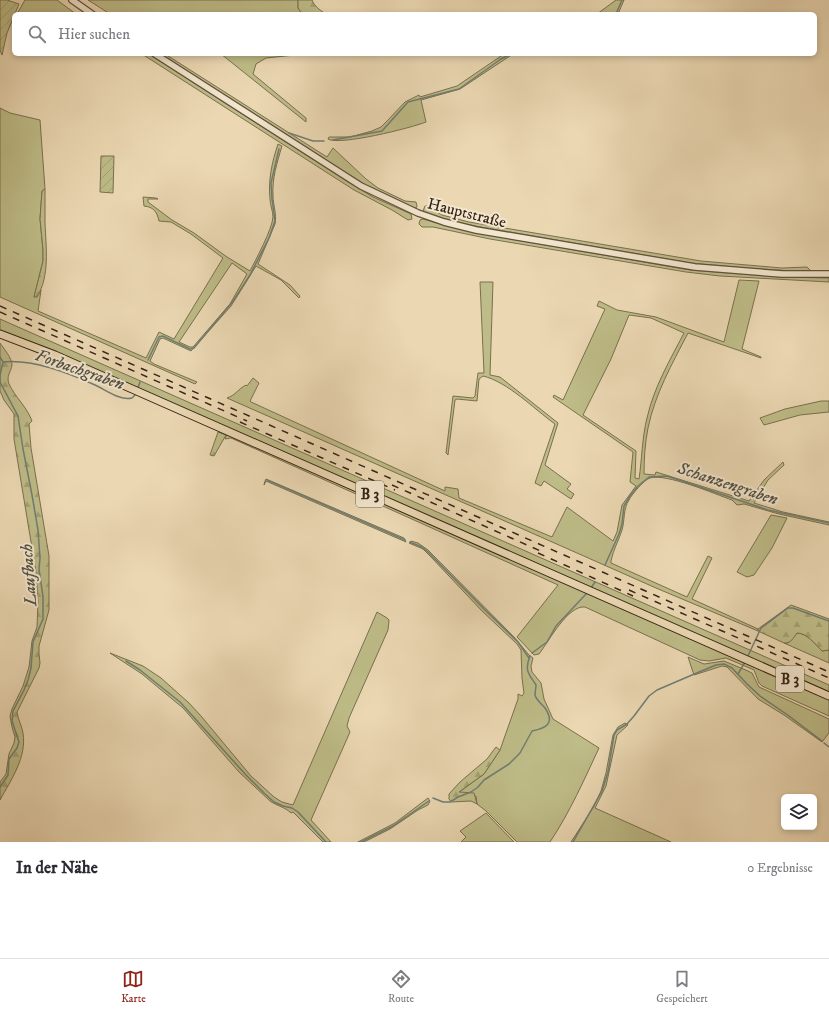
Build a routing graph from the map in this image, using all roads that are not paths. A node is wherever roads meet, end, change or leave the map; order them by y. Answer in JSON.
{"nodes":[{"id":1,"x":72,"y":0,"type":"edge"},
{"id":2,"x":89,"y":12,"type":"edge"},
{"id":3,"x":158,"y":56,"type":"edge"},
{"id":4,"x":829,"y":274,"type":"edge"},
{"id":5,"x":0,"y":334,"type":"edge"},
{"id":6,"x":829,"y":696,"type":"edge"}],
"edges":[{"from":1,"to":2,"type":"street"},
{"from":3,"to":4,"type":"street","name":"Hauptstraße"},
{"from":5,"to":6,"type":"main road","number":"B 3"}]}
